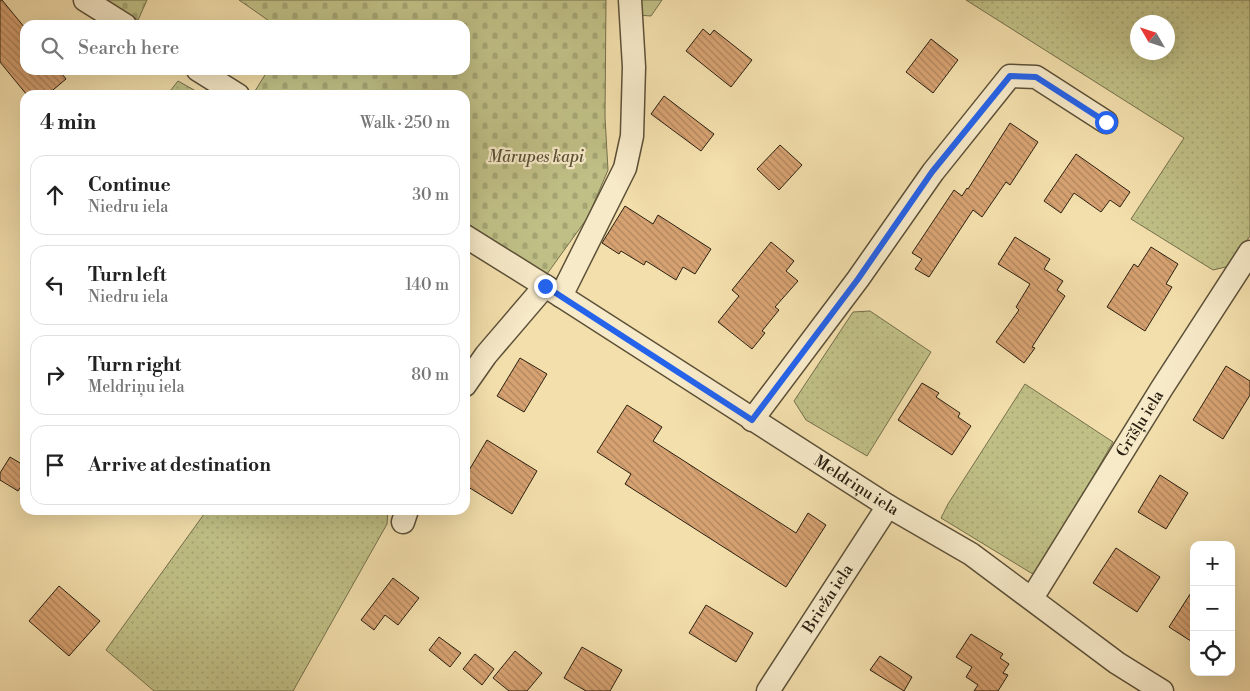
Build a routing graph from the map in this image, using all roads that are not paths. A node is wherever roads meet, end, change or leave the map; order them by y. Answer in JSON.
{"nodes":[{"id":1,"x":85,"y":0,"type":"edge"},
{"id":2,"x":630,"y":0,"type":"edge"},
{"id":3,"x":117,"y":20,"type":"edge"},
{"id":4,"x":206,"y":75,"type":"edge"},
{"id":5,"x":230,"y":90,"type":"edge"},
{"id":6,"x":1106,"y":122,"type":"dead end"},
{"id":7,"x":470,"y":239,"type":"edge"},
{"id":8,"x":1250,"y":252,"type":"edge"},
{"id":9,"x":553,"y":291,"type":"junction"},
{"id":10,"x":470,"y":378,"type":"edge"},
{"id":11,"x":752,"y":420,"type":"junction"},
{"id":12,"x":888,"y":506,"type":"junction"},
{"id":13,"x":1032,"y":598,"type":"junction"},
{"id":14,"x":768,"y":691,"type":"edge"},
{"id":15,"x":1162,"y":691,"type":"edge"}],
"edges":[{"from":1,"to":3,"type":"street"},
{"from":2,"to":9,"type":"street"},
{"from":4,"to":5,"type":"street"},
{"from":6,"to":11,"type":"street"},
{"from":7,"to":9,"type":"street","name":"Meldriņu iela"},
{"from":8,"to":13,"type":"street","name":"Grīšļu iela"},
{"from":9,"to":10,"type":"street"},
{"from":9,"to":11,"type":"street","name":"Meldriņu iela"},
{"from":11,"to":12,"type":"street","name":"Meldriņu iela"},
{"from":12,"to":13,"type":"street","name":"Meldriņu iela"},
{"from":12,"to":14,"type":"street","name":"Briežu iela"},
{"from":13,"to":15,"type":"street","name":"Meldriņu iela"}]}
